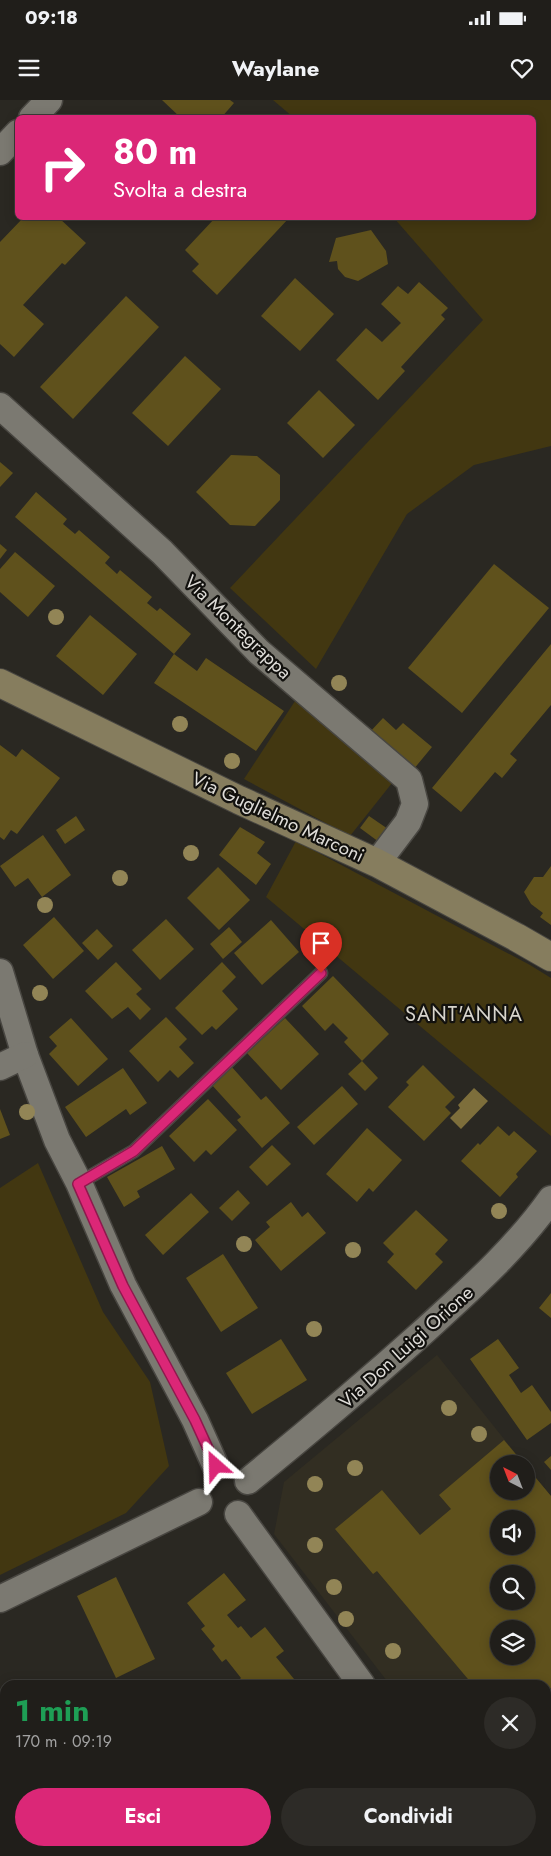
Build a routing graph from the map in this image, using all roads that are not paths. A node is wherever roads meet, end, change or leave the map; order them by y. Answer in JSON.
{"nodes":[{"id":1,"x":49,"y":100,"type":"edge"},
{"id":2,"x":35,"y":115,"type":"edge"},
{"id":3,"x":15,"y":136,"type":"edge"},
{"id":4,"x":0,"y":152,"type":"edge"},
{"id":5,"x":0,"y":406,"type":"edge"},
{"id":6,"x":0,"y":684,"type":"edge"},
{"id":7,"x":377,"y":863,"type":"junction"},
{"id":8,"x":551,"y":958,"type":"edge"},
{"id":9,"x":0,"y":972,"type":"edge"},
{"id":10,"x":321,"y":973,"type":"dead end"},
{"id":11,"x":26,"y":1055,"type":"junction"},
{"id":12,"x":0,"y":1067,"type":"edge"},
{"id":13,"x":78,"y":1184,"type":"junction"},
{"id":14,"x":551,"y":1199,"type":"edge"},
{"id":15,"x":216,"y":1466,"type":"junction"},
{"id":16,"x":248,"y":1481,"type":"junction"},
{"id":17,"x":199,"y":1502,"type":"junction"},
{"id":18,"x":238,"y":1514,"type":"junction"},
{"id":19,"x":0,"y":1599,"type":"edge"},
{"id":20,"x":358,"y":1680,"type":"edge"}],
"edges":[{"from":1,"to":2,"type":"street"},
{"from":3,"to":4,"type":"street"},
{"from":5,"to":7,"type":"street","name":"Via Montegrappa"},
{"from":6,"to":7,"type":"street","name":"Via Guglielmo Marconi"},
{"from":7,"to":8,"type":"street","name":"Via Guglielmo Marconi"},
{"from":9,"to":11,"type":"street"},
{"from":10,"to":13,"type":"lane"},
{"from":11,"to":12,"type":"street"},
{"from":11,"to":13,"type":"street"},
{"from":13,"to":15,"type":"street"},
{"from":14,"to":16,"type":"street","name":"Via Don Luigi Orione"},
{"from":15,"to":16,"type":"street"},
{"from":15,"to":17,"type":"street"},
{"from":16,"to":18,"type":"street"},
{"from":17,"to":18,"type":"street"},
{"from":17,"to":19,"type":"street"},
{"from":18,"to":20,"type":"street"}]}
